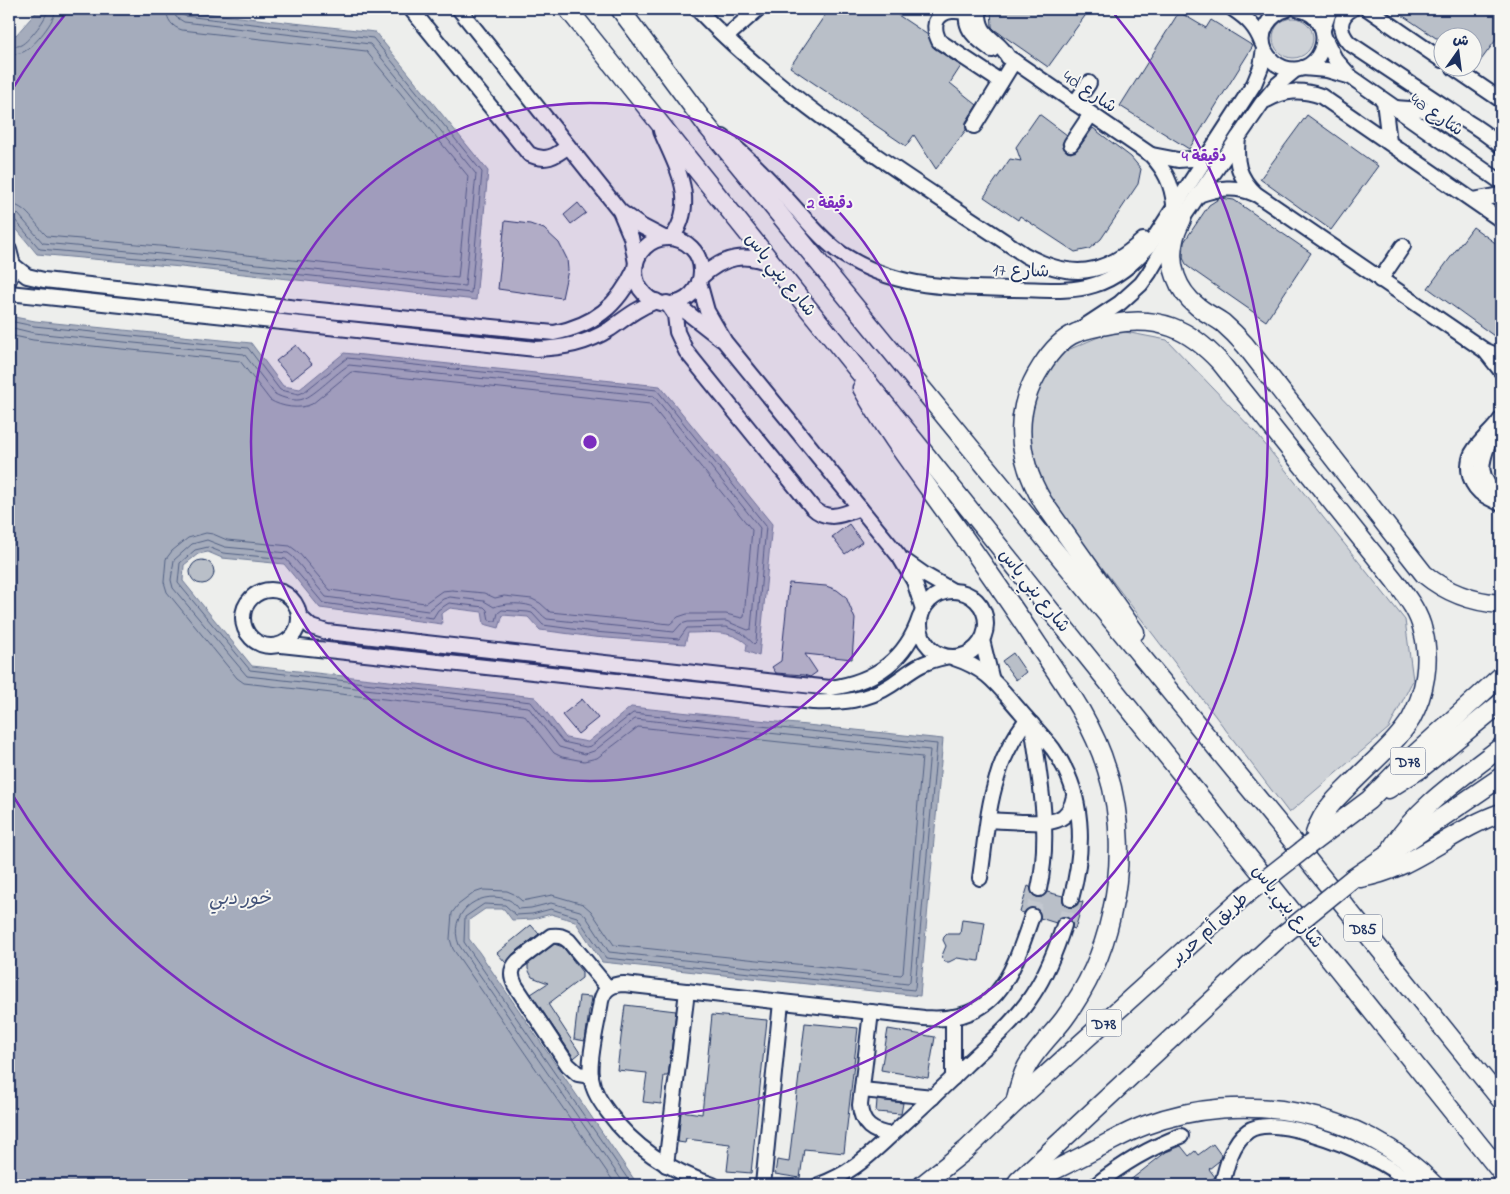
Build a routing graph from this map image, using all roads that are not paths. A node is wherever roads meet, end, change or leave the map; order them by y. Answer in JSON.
{"nodes":[{"id":1,"x":411,"y":9,"type":"edge"},
{"id":2,"x":459,"y":9,"type":"edge"},
{"id":3,"x":568,"y":9,"type":"edge"},
{"id":4,"x":620,"y":9,"type":"edge"},
{"id":5,"x":697,"y":9,"type":"edge"},
{"id":6,"x":758,"y":9,"type":"edge"},
{"id":7,"x":1233,"y":9,"type":"edge"},
{"id":8,"x":1286,"y":9,"type":"edge"},
{"id":9,"x":1298,"y":9,"type":"edge"},
{"id":10,"x":1330,"y":9,"type":"edge"},
{"id":11,"x":1352,"y":9,"type":"edge"},
{"id":12,"x":1368,"y":9,"type":"edge"},
{"id":13,"x":973,"y":11,"type":"edge"},
{"id":14,"x":1324,"y":33,"type":"junction"},
{"id":15,"x":726,"y":37,"type":"junction"},
{"id":16,"x":1264,"y":47,"type":"junction"},
{"id":17,"x":1432,"y":53,"type":"edge"},
{"id":18,"x":1011,"y":59,"type":"junction"},
{"id":19,"x":1298,"y":69,"type":"junction"},
{"id":20,"x":1351,"y":78,"type":"junction"},
{"id":21,"x":1469,"y":78,"type":"edge"},
{"id":22,"x":1001,"y":82,"type":"junction"},
{"id":23,"x":1089,"y":83,"type":"dead end"},
{"id":24,"x":1501,"y":100,"type":"edge"},
{"id":25,"x":1075,"y":103,"type":"junction"},
{"id":26,"x":1262,"y":103,"type":"junction"},
{"id":27,"x":1390,"y":104,"type":"junction"},
{"id":28,"x":1091,"y":114,"type":"junction"},
{"id":29,"x":656,"y":119,"type":"junction"},
{"id":30,"x":1465,"y":120,"type":"junction"},
{"id":31,"x":707,"y":126,"type":"junction"},
{"id":32,"x":974,"y":126,"type":"dead end"},
{"id":33,"x":1238,"y":138,"type":"junction"},
{"id":34,"x":1389,"y":142,"type":"junction"},
{"id":35,"x":1071,"y":144,"type":"dead end"},
{"id":36,"x":568,"y":146,"type":"junction"},
{"id":37,"x":1501,"y":146,"type":"edge"},
{"id":38,"x":1151,"y":155,"type":"junction"},
{"id":39,"x":1205,"y":158,"type":"junction"},
{"id":40,"x":1501,"y":182,"type":"edge"},
{"id":41,"x":1256,"y":194,"type":"junction"},
{"id":42,"x":1501,"y":195,"type":"edge"},
{"id":43,"x":1198,"y":196,"type":"junction"},
{"id":44,"x":1473,"y":200,"type":"junction"},
{"id":45,"x":620,"y":211,"type":"junction"},
{"id":46,"x":1174,"y":214,"type":"junction"},
{"id":47,"x":1501,"y":220,"type":"edge"},
{"id":48,"x":668,"y":238,"type":"junction"},
{"id":49,"x":1403,"y":246,"type":"dead end"},
{"id":50,"x":9,"y":250,"type":"edge"},
{"id":51,"x":13,"y":265,"type":"junction"},
{"id":52,"x":635,"y":266,"type":"junction"},
{"id":53,"x":775,"y":266,"type":"junction"},
{"id":54,"x":9,"y":280,"type":"edge"},
{"id":55,"x":700,"y":280,"type":"junction"},
{"id":56,"x":1380,"y":280,"type":"junction"},
{"id":57,"x":9,"y":293,"type":"edge"},
{"id":58,"x":666,"y":303,"type":"junction"},
{"id":59,"x":298,"y":308,"type":"junction"},
{"id":60,"x":296,"y":323,"type":"junction"},
{"id":61,"x":1075,"y":333,"type":"junction"},
{"id":62,"x":725,"y":342,"type":"junction"},
{"id":63,"x":838,"y":344,"type":"junction"},
{"id":64,"x":1484,"y":350,"type":"junction"},
{"id":65,"x":1501,"y":357,"type":"edge"},
{"id":66,"x":1501,"y":371,"type":"edge"},
{"id":67,"x":1498,"y":423,"type":"edge"},
{"id":68,"x":1501,"y":499,"type":"edge"},
{"id":69,"x":1501,"y":504,"type":"edge"},
{"id":70,"x":860,"y":508,"type":"junction"},
{"id":71,"x":899,"y":556,"type":"junction"},
{"id":72,"x":953,"y":591,"type":"junction"},
{"id":73,"x":1501,"y":604,"type":"edge"},
{"id":74,"x":922,"y":613,"type":"junction"},
{"id":75,"x":299,"y":616,"type":"junction"},
{"id":76,"x":982,"y":640,"type":"junction"},
{"id":77,"x":280,"y":644,"type":"junction"},
{"id":78,"x":950,"y":657,"type":"junction"},
{"id":79,"x":585,"y":662,"type":"junction"},
{"id":80,"x":1501,"y":676,"type":"edge"},
{"id":81,"x":991,"y":677,"type":"junction"},
{"id":82,"x":583,"y":678,"type":"junction"},
{"id":83,"x":1501,"y":703,"type":"edge"},
{"id":84,"x":1029,"y":722,"type":"junction"},
{"id":85,"x":1501,"y":747,"type":"edge"},
{"id":86,"x":1224,"y":757,"type":"junction"},
{"id":87,"x":1501,"y":777,"type":"edge"},
{"id":88,"x":1074,"y":796,"type":"junction"},
{"id":89,"x":1369,"y":800,"type":"junction"},
{"id":90,"x":1501,"y":814,"type":"edge"},
{"id":91,"x":988,"y":820,"type":"junction"},
{"id":92,"x":1045,"y":822,"type":"junction"},
{"id":93,"x":1313,"y":842,"type":"junction"},
{"id":94,"x":1387,"y":855,"type":"junction"},
{"id":95,"x":980,"y":878,"type":"dead end"},
{"id":96,"x":1352,"y":879,"type":"junction"},
{"id":97,"x":1039,"y":890,"type":"tunnel mouth"},
{"id":98,"x":1071,"y":899,"type":"tunnel mouth"},
{"id":99,"x":1032,"y":916,"type":"tunnel mouth"},
{"id":100,"x":1064,"y":926,"type":"tunnel mouth"},
{"id":101,"x":608,"y":988,"type":"junction"},
{"id":102,"x":687,"y":991,"type":"junction"},
{"id":103,"x":781,"y":1002,"type":"junction"},
{"id":104,"x":870,"y":1012,"type":"junction"},
{"id":105,"x":953,"y":1018,"type":"junction"},
{"id":106,"x":591,"y":1076,"type":"junction"},
{"id":107,"x":953,"y":1078,"type":"junction"},
{"id":108,"x":862,"y":1090,"type":"junction"},
{"id":109,"x":933,"y":1097,"type":"junction"},
{"id":110,"x":1501,"y":1099,"type":"edge"},
{"id":111,"x":1015,"y":1103,"type":"junction"},
{"id":112,"x":891,"y":1135,"type":"junction"},
{"id":113,"x":1181,"y":1136,"type":"dead end"},
{"id":114,"x":666,"y":1165,"type":"junction"},
{"id":115,"x":1501,"y":1172,"type":"edge"},
{"id":116,"x":713,"y":1185,"type":"edge"},
{"id":117,"x":763,"y":1185,"type":"edge"},
{"id":118,"x":819,"y":1185,"type":"edge"},
{"id":119,"x":922,"y":1185,"type":"edge"},
{"id":120,"x":1014,"y":1185,"type":"edge"},
{"id":121,"x":1024,"y":1185,"type":"edge"},
{"id":122,"x":1096,"y":1185,"type":"edge"},
{"id":123,"x":1222,"y":1185,"type":"edge"},
{"id":124,"x":1414,"y":1185,"type":"edge"},
{"id":125,"x":1434,"y":1185,"type":"edge"}],
"edges":[{"from":1,"to":36,"type":"street"},
{"from":2,"to":36,"type":"street"},
{"from":3,"to":29,"type":"main road","name":"شارع بني ياس","number":"D85"},
{"from":4,"to":31,"type":"main road","name":"شارع بني ياس","number":"D85"},
{"from":5,"to":15,"type":"street"},
{"from":6,"to":15,"type":"street"},
{"from":7,"to":16,"type":"street"},
{"from":8,"to":16,"type":"street","name":"شارع 17"},
{"from":9,"to":14,"type":"street","name":"4a شارع"},
{"from":10,"to":14,"type":"street"},
{"from":11,"to":30,"type":"street"},
{"from":12,"to":17,"type":"street"},
{"from":13,"to":18,"type":"street","name":"4d شارع"},
{"from":13,"to":22,"type":"street"},
{"from":14,"to":19,"type":"street","name":"شارع 17"},
{"from":14,"to":20,"type":"street","name":"4a شارع"},
{"from":15,"to":46,"type":"street"},
{"from":16,"to":19,"type":"street","name":"4a شارع"},
{"from":16,"to":39,"type":"street","name":"شارع 17"},
{"from":18,"to":22,"type":"street"},
{"from":18,"to":25,"type":"street","name":"4d شارع"},
{"from":19,"to":20,"type":"street","name":"4a شارع"},
{"from":19,"to":26,"type":"street","name":"شارع 17"},
{"from":20,"to":27,"type":"street","name":"4a شارع"},
{"from":21,"to":24,"type":"street"},
{"from":22,"to":32,"type":"street"},
{"from":23,"to":25,"type":"street"},
{"from":25,"to":28,"type":"street","name":"4d شارع"},
{"from":26,"to":33,"type":"street","name":"شارع 17"},
{"from":26,"to":34,"type":"street"},
{"from":27,"to":30,"type":"street"},
{"from":27,"to":34,"type":"street"},
{"from":27,"to":40,"type":"street","name":"4a شارع"},
{"from":28,"to":35,"type":"street"},
{"from":28,"to":38,"type":"street","name":"4d شارع"},
{"from":29,"to":48,"type":"street"},
{"from":29,"to":53,"type":"main road","name":"شارع بني ياس","number":"D85"},
{"from":30,"to":37,"type":"street"},
{"from":31,"to":46,"type":"street","name":"شارع 17"},
{"from":31,"to":86,"type":"main road","name":"شارع بني ياس","number":"D85"},
{"from":33,"to":41,"type":"street"},
{"from":33,"to":43,"type":"street","name":"شارع 17"},
{"from":34,"to":44,"type":"street"},
{"from":36,"to":45,"type":"street"},
{"from":38,"to":39,"type":"street","name":"4d شارع"},
{"from":38,"to":46,"type":"street","name":"4d شارع"},
{"from":39,"to":46,"type":"street","name":"شارع 17"},
{"from":41,"to":43,"type":"street"},
{"from":41,"to":56,"type":"street"},
{"from":42,"to":44,"type":"street"},
{"from":43,"to":46,"type":"street","name":"شارع 17"},
{"from":44,"to":47,"type":"street"},
{"from":45,"to":48,"type":"street"},
{"from":45,"to":52,"type":"street"},
{"from":46,"to":61,"type":"street","name":"شارع 17"},
{"from":46,"to":73,"type":"main road"},
{"from":48,"to":52,"type":"street"},
{"from":48,"to":55,"type":"street"},
{"from":49,"to":56,"type":"street"},
{"from":50,"to":51,"type":"street"},
{"from":51,"to":54,"type":"street"},
{"from":51,"to":59,"type":"street"},
{"from":52,"to":58,"type":"street"},
{"from":52,"to":59,"type":"street"},
{"from":53,"to":55,"type":"street"},
{"from":53,"to":63,"type":"main road","name":"شارع بني ياس","number":"D85"},
{"from":55,"to":58,"type":"street"},
{"from":55,"to":62,"type":"street"},
{"from":56,"to":64,"type":"street"},
{"from":57,"to":60,"type":"street"},
{"from":58,"to":60,"type":"street"},
{"from":58,"to":62,"type":"street"},
{"from":58,"to":70,"type":"street"},
{"from":59,"to":60,"type":"street"},
{"from":61,"to":86,"type":"main road"},
{"from":61,"to":93,"type":"main road"},
{"from":62,"to":70,"type":"street"},
{"from":63,"to":111,"type":"main road"},
{"from":63,"to":115,"type":"main road","name":"شارع بني ياس","number":"D85"},
{"from":64,"to":65,"type":"street"},
{"from":64,"to":66,"type":"street"},
{"from":67,"to":68,"type":"street"},
{"from":67,"to":69,"type":"street"},
{"from":70,"to":71,"type":"street"},
{"from":71,"to":72,"type":"street"},
{"from":71,"to":74,"type":"street"},
{"from":72,"to":74,"type":"street"},
{"from":72,"to":76,"type":"street"},
{"from":74,"to":78,"type":"street"},
{"from":74,"to":79,"type":"street"},
{"from":75,"to":77,"type":"street"},
{"from":75,"to":77,"type":"street"},
{"from":75,"to":79,"type":"street"},
{"from":76,"to":78,"type":"street"},
{"from":76,"to":81,"type":"street"},
{"from":77,"to":82,"type":"street"},
{"from":78,"to":81,"type":"street"},
{"from":78,"to":82,"type":"street"},
{"from":79,"to":82,"type":"street"},
{"from":80,"to":89,"type":"main road","name":"طريق أم حرير","number":"D78"},
{"from":81,"to":84,"type":"street"},
{"from":83,"to":89,"type":"main road"},
{"from":84,"to":88,"type":"street"},
{"from":84,"to":91,"type":"street"},
{"from":84,"to":92,"type":"street"},
{"from":85,"to":94,"type":"main road"},
{"from":86,"to":110,"type":"main road","name":"شارع بني ياس","number":"D85"},
{"from":87,"to":94,"type":"main road"},
{"from":88,"to":92,"type":"street"},
{"from":88,"to":98,"type":"street"},
{"from":89,"to":93,"type":"main road","name":"طريق أم حرير","number":"D78"},
{"from":90,"to":96,"type":"main road"},
{"from":91,"to":92,"type":"street"},
{"from":91,"to":95,"type":"street"},
{"from":92,"to":97,"type":"street"},
{"from":93,"to":111,"type":"main road","name":"طريق أم حرير","number":"D78","bridge":true},
{"from":94,"to":96,"type":"main road"},
{"from":96,"to":120,"type":"main road","bridge":true},
{"from":99,"to":105,"type":"street"},
{"from":100,"to":107,"type":"street"},
{"from":101,"to":102,"type":"street"},
{"from":101,"to":106,"type":"street"},
{"from":101,"to":106,"type":"street"},
{"from":102,"to":103,"type":"street"},
{"from":102,"to":114,"type":"street"},
{"from":103,"to":104,"type":"street"},
{"from":103,"to":117,"type":"street"},
{"from":104,"to":105,"type":"street"},
{"from":104,"to":108,"type":"street"},
{"from":105,"to":107,"type":"street"},
{"from":106,"to":114,"type":"street"},
{"from":107,"to":109,"type":"street"},
{"from":108,"to":109,"type":"street"},
{"from":108,"to":112,"type":"street"},
{"from":109,"to":112,"type":"street"},
{"from":111,"to":119,"type":"main road","name":"طريق أم حرير","number":"D78"},
{"from":112,"to":118,"type":"street"},
{"from":113,"to":122,"type":"street"},
{"from":114,"to":116,"type":"street"},
{"from":121,"to":125,"type":"main road"},
{"from":123,"to":124,"type":"street"}]}
